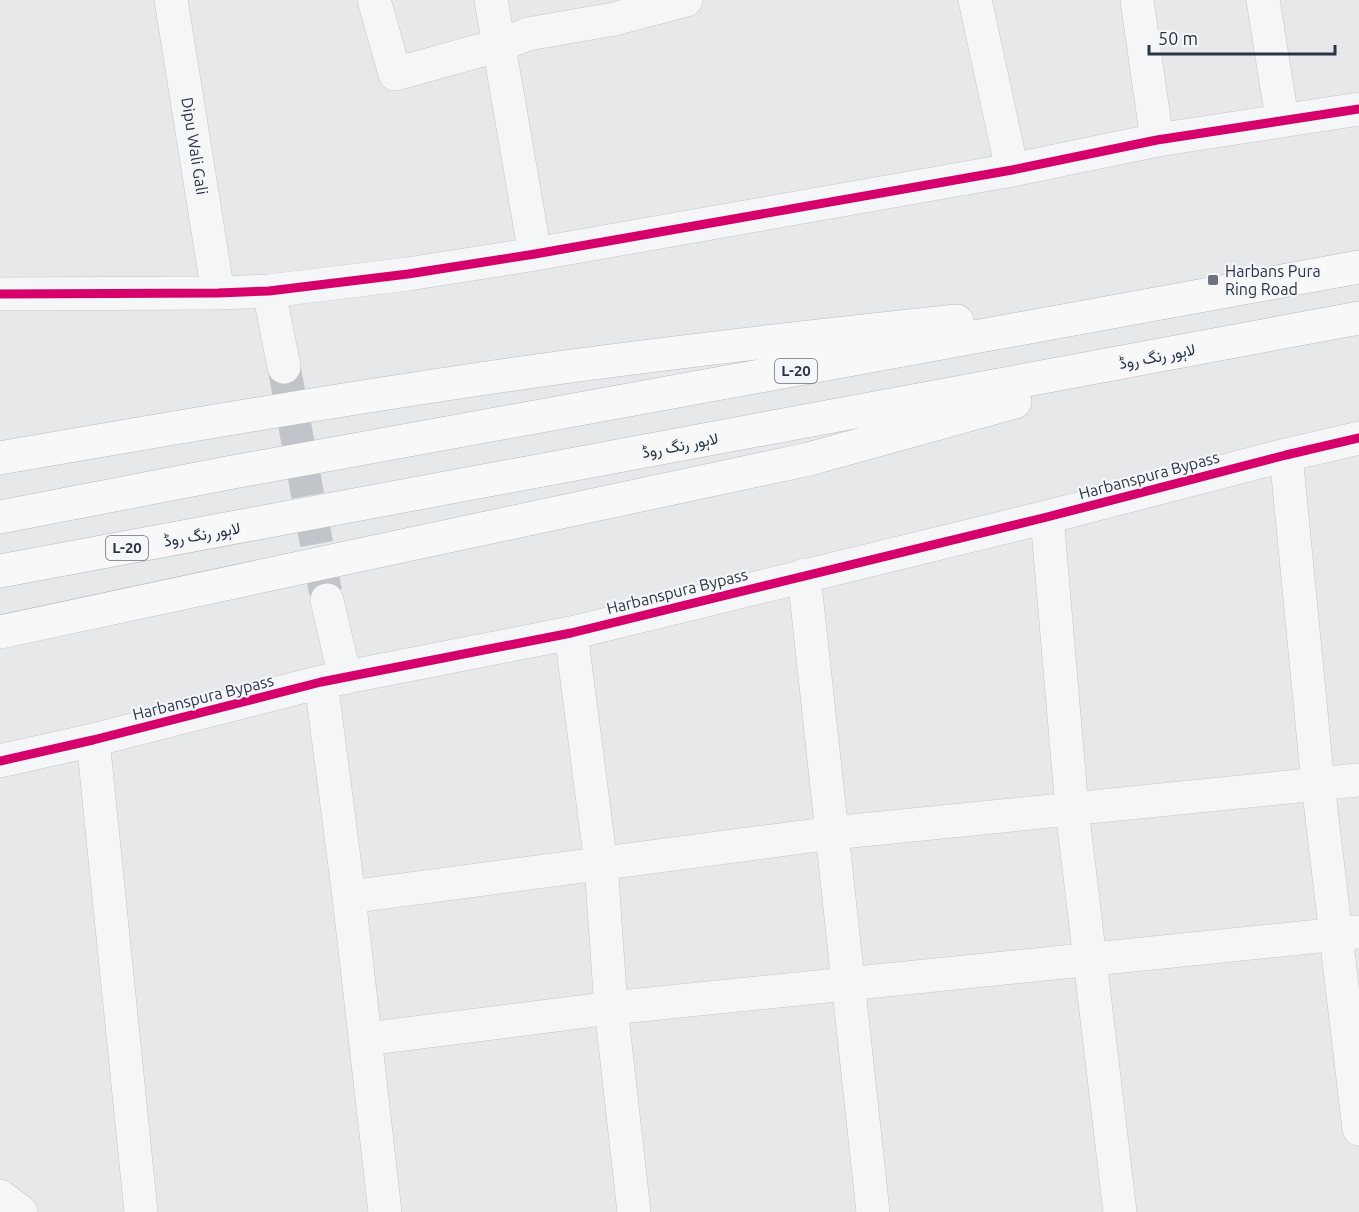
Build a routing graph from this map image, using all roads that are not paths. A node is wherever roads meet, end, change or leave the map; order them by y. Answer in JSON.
{"nodes":[{"id":1,"x":171,"y":0,"type":"edge"},
{"id":2,"x":374,"y":0,"type":"edge"},
{"id":3,"x":491,"y":0,"type":"edge"},
{"id":4,"x":686,"y":0,"type":"edge"},
{"id":5,"x":975,"y":0,"type":"edge"},
{"id":6,"x":1137,"y":0,"type":"edge"},
{"id":7,"x":1263,"y":0,"type":"edge"},
{"id":8,"x":500,"y":45,"type":"junction"},
{"id":9,"x":1359,"y":109,"type":"edge"},
{"id":10,"x":1282,"y":119,"type":"junction"},
{"id":11,"x":1157,"y":140,"type":"junction"},
{"id":12,"x":1012,"y":170,"type":"junction"},
{"id":13,"x":535,"y":254,"type":"junction"},
{"id":14,"x":1359,"y":267,"type":"edge"},
{"id":15,"x":269,"y":291,"type":"junction"},
{"id":16,"x":218,"y":293,"type":"junction"},
{"id":17,"x":0,"y":294,"type":"edge"},
{"id":18,"x":1219,"y":294,"type":"junction"},
{"id":19,"x":1359,"y":318,"type":"edge"},
{"id":20,"x":1225,"y":343,"type":"junction"},
{"id":21,"x":284,"y":367,"type":"tunnel mouth"},
{"id":22,"x":1359,"y":438,"type":"edge"},
{"id":23,"x":1286,"y":455,"type":"junction"},
{"id":24,"x":0,"y":458,"type":"edge"},
{"id":25,"x":0,"y":517,"type":"edge"},
{"id":26,"x":1047,"y":517,"type":"junction"},
{"id":27,"x":0,"y":571,"type":"edge"},
{"id":28,"x":804,"y":575,"type":"junction"},
{"id":29,"x":327,"y":600,"type":"tunnel mouth"},
{"id":30,"x":0,"y":632,"type":"edge"},
{"id":31,"x":571,"y":633,"type":"junction"},
{"id":32,"x":333,"y":680,"type":"junction"},
{"id":33,"x":93,"y":740,"type":"junction"},
{"id":34,"x":0,"y":761,"type":"edge"},
{"id":35,"x":1359,"y":780,"type":"edge"},
{"id":36,"x":1318,"y":784,"type":"junction"},
{"id":37,"x":1072,"y":809,"type":"junction"},
{"id":38,"x":832,"y":833,"type":"junction"},
{"id":39,"x":601,"y":864,"type":"junction"},
{"id":40,"x":350,"y":897,"type":"junction"},
{"id":41,"x":1347,"y":933,"type":"edge"},
{"id":42,"x":1090,"y":960,"type":"junction"},
{"id":43,"x":848,"y":983,"type":"junction"},
{"id":44,"x":611,"y":1008,"type":"junction"},
{"id":45,"x":366,"y":1039,"type":"junction"},
{"id":46,"x":1359,"y":1129,"type":"edge"},
{"id":47,"x":0,"y":1196,"type":"edge"},
{"id":48,"x":21,"y":1212,"type":"edge"},
{"id":49,"x":141,"y":1212,"type":"edge"},
{"id":50,"x":385,"y":1212,"type":"edge"},
{"id":51,"x":634,"y":1212,"type":"edge"},
{"id":52,"x":873,"y":1212,"type":"edge"},
{"id":53,"x":1120,"y":1212,"type":"edge"}],
"edges":[{"from":1,"to":16,"type":"street","name":"Dipu Wali Gali"},
{"from":2,"to":8,"type":"street"},
{"from":3,"to":8,"type":"street"},
{"from":4,"to":8,"type":"street"},
{"from":5,"to":12,"type":"street"},
{"from":6,"to":11,"type":"street"},
{"from":7,"to":10,"type":"street"},
{"from":8,"to":13,"type":"street"},
{"from":9,"to":10,"type":"street"},
{"from":10,"to":11,"type":"street"},
{"from":11,"to":12,"type":"street"},
{"from":12,"to":13,"type":"street"},
{"from":13,"to":15,"type":"street"},
{"from":14,"to":18,"type":"highway","number":"L-20"},
{"from":15,"to":16,"type":"street"},
{"from":15,"to":21,"type":"street"},
{"from":16,"to":17,"type":"street"},
{"from":18,"to":24,"type":"highway"},
{"from":18,"to":25,"type":"highway","number":"L-20"},
{"from":19,"to":20,"type":"highway","name":"لاہور رنگ روڈ","number":"L-20"},
{"from":20,"to":27,"type":"highway","name":"لاہور رنگ روڈ","number":"L-20"},
{"from":20,"to":30,"type":"highway"},
{"from":22,"to":23,"type":"street","name":"Harbanspura Bypass"},
{"from":23,"to":26,"type":"street","name":"Harbanspura Bypass"},
{"from":23,"to":36,"type":"street"},
{"from":26,"to":28,"type":"street","name":"Harbanspura Bypass"},
{"from":26,"to":37,"type":"street"},
{"from":28,"to":31,"type":"street","name":"Harbanspura Bypass"},
{"from":28,"to":38,"type":"street"},
{"from":29,"to":32,"type":"street"},
{"from":31,"to":32,"type":"street","name":"Harbanspura Bypass"},
{"from":31,"to":39,"type":"street"},
{"from":32,"to":33,"type":"street","name":"Harbanspura Bypass"},
{"from":32,"to":40,"type":"street"},
{"from":33,"to":34,"type":"street","name":"Harbanspura Bypass"},
{"from":33,"to":49,"type":"street"},
{"from":35,"to":36,"type":"street"},
{"from":36,"to":37,"type":"street"},
{"from":36,"to":41,"type":"street"},
{"from":37,"to":38,"type":"street"},
{"from":37,"to":42,"type":"street"},
{"from":38,"to":39,"type":"street"},
{"from":38,"to":43,"type":"street"},
{"from":39,"to":40,"type":"street"},
{"from":39,"to":44,"type":"street"},
{"from":40,"to":45,"type":"street"},
{"from":41,"to":42,"type":"street"},
{"from":41,"to":46,"type":"street"},
{"from":42,"to":43,"type":"street"},
{"from":42,"to":53,"type":"street"},
{"from":43,"to":44,"type":"street"},
{"from":43,"to":52,"type":"street"},
{"from":44,"to":45,"type":"street"},
{"from":44,"to":51,"type":"street"},
{"from":45,"to":50,"type":"street"},
{"from":47,"to":48,"type":"street"}]}
